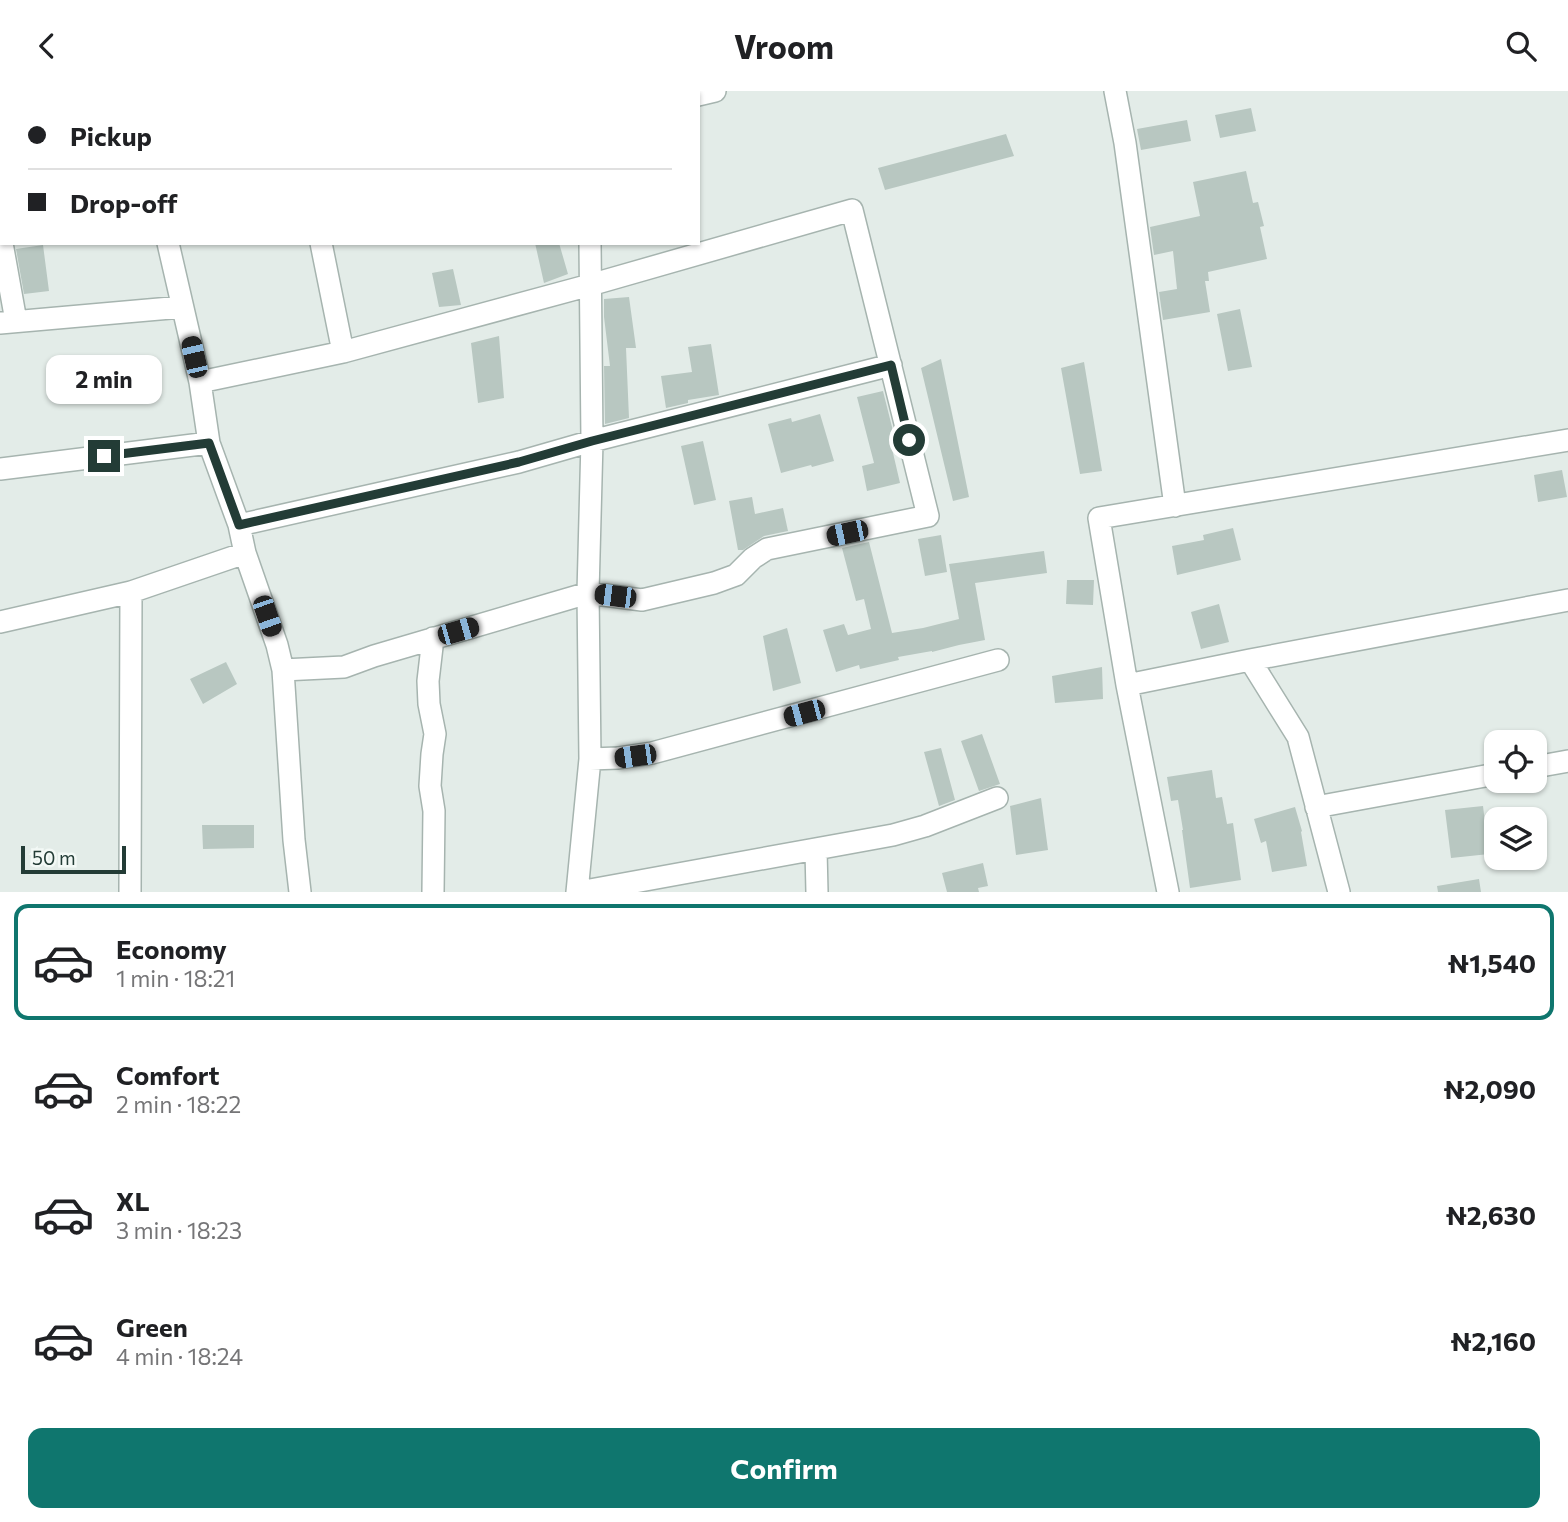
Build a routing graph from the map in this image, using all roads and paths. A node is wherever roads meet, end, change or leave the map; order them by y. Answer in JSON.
{"nodes":[{"id":1,"x":1115,"y":91,"type":"edge"},
{"id":2,"x":2,"y":245,"type":"edge"},
{"id":3,"x":168,"y":245,"type":"edge"},
{"id":4,"x":321,"y":245,"type":"edge"},
{"id":5,"x":590,"y":245,"type":"edge"},
{"id":6,"x":590,"y":285,"type":"junction"},
{"id":7,"x":182,"y":307,"type":"junction"},
{"id":8,"x":8,"y":322,"type":"edge"},
{"id":9,"x":343,"y":352,"type":"junction"},
{"id":10,"x":891,"y":365,"type":"junction"},
{"id":11,"x":200,"y":382,"type":"junction"},
{"id":12,"x":1568,"y":440,"type":"edge"},
{"id":13,"x":592,"y":441,"type":"junction"},
{"id":14,"x":209,"y":443,"type":"junction"},
{"id":15,"x":0,"y":469,"type":"edge"},
{"id":16,"x":1175,"y":506,"type":"junction"},
{"id":17,"x":239,"y":525,"type":"junction"},
{"id":18,"x":244,"y":553,"type":"junction"},
{"id":19,"x":131,"y":592,"type":"junction"},
{"id":20,"x":588,"y":593,"type":"junction"},
{"id":21,"x":1568,"y":600,"type":"edge"},
{"id":22,"x":0,"y":622,"type":"edge"},
{"id":23,"x":433,"y":638,"type":"junction"},
{"id":24,"x":998,"y":660,"type":"dead end"},
{"id":25,"x":1250,"y":660,"type":"junction"},
{"id":26,"x":283,"y":670,"type":"junction"},
{"id":27,"x":1127,"y":685,"type":"junction"},
{"id":28,"x":590,"y":759,"type":"junction"},
{"id":29,"x":1568,"y":761,"type":"edge"},
{"id":30,"x":1547,"y":765,"type":"edge"},
{"id":31,"x":1484,"y":776,"type":"edge"},
{"id":32,"x":997,"y":798,"type":"dead end"},
{"id":33,"x":1315,"y":807,"type":"junction"},
{"id":34,"x":816,"y":850,"type":"junction"},
{"id":35,"x":130,"y":892,"type":"edge"},
{"id":36,"x":300,"y":892,"type":"edge"},
{"id":37,"x":433,"y":892,"type":"edge"},
{"id":38,"x":578,"y":892,"type":"edge"},
{"id":39,"x":817,"y":892,"type":"edge"},
{"id":40,"x":1168,"y":892,"type":"edge"},
{"id":41,"x":1339,"y":892,"type":"edge"}],
"edges":[{"from":1,"to":16,"type":"street"},
{"from":2,"to":8,"type":"street"},
{"from":3,"to":7,"type":"street"},
{"from":4,"to":9,"type":"street"},
{"from":5,"to":6,"type":"street"},
{"from":6,"to":9,"type":"street"},
{"from":6,"to":10,"type":"street"},
{"from":6,"to":13,"type":"street"},
{"from":7,"to":8,"type":"street"},
{"from":7,"to":11,"type":"street"},
{"from":9,"to":11,"type":"street"},
{"from":10,"to":13,"type":"street"},
{"from":10,"to":20,"type":"street"},
{"from":11,"to":14,"type":"street"},
{"from":12,"to":16,"type":"street"},
{"from":13,"to":17,"type":"street"},
{"from":13,"to":20,"type":"street"},
{"from":14,"to":15,"type":"street"},
{"from":14,"to":17,"type":"street"},
{"from":16,"to":27,"type":"street"},
{"from":17,"to":18,"type":"street"},
{"from":18,"to":19,"type":"street"},
{"from":18,"to":26,"type":"street"},
{"from":19,"to":22,"type":"street"},
{"from":19,"to":35,"type":"street"},
{"from":20,"to":23,"type":"street"},
{"from":20,"to":28,"type":"street"},
{"from":21,"to":25,"type":"street"},
{"from":23,"to":26,"type":"street"},
{"from":23,"to":37,"type":"street"},
{"from":24,"to":28,"type":"street"},
{"from":25,"to":27,"type":"street"},
{"from":25,"to":33,"type":"street"},
{"from":26,"to":36,"type":"street"},
{"from":27,"to":40,"type":"street"},
{"from":28,"to":38,"type":"street"},
{"from":29,"to":30,"type":"street"},
{"from":31,"to":33,"type":"street"},
{"from":32,"to":34,"type":"street"},
{"from":33,"to":41,"type":"street"},
{"from":34,"to":38,"type":"street"},
{"from":34,"to":39,"type":"street"}]}
